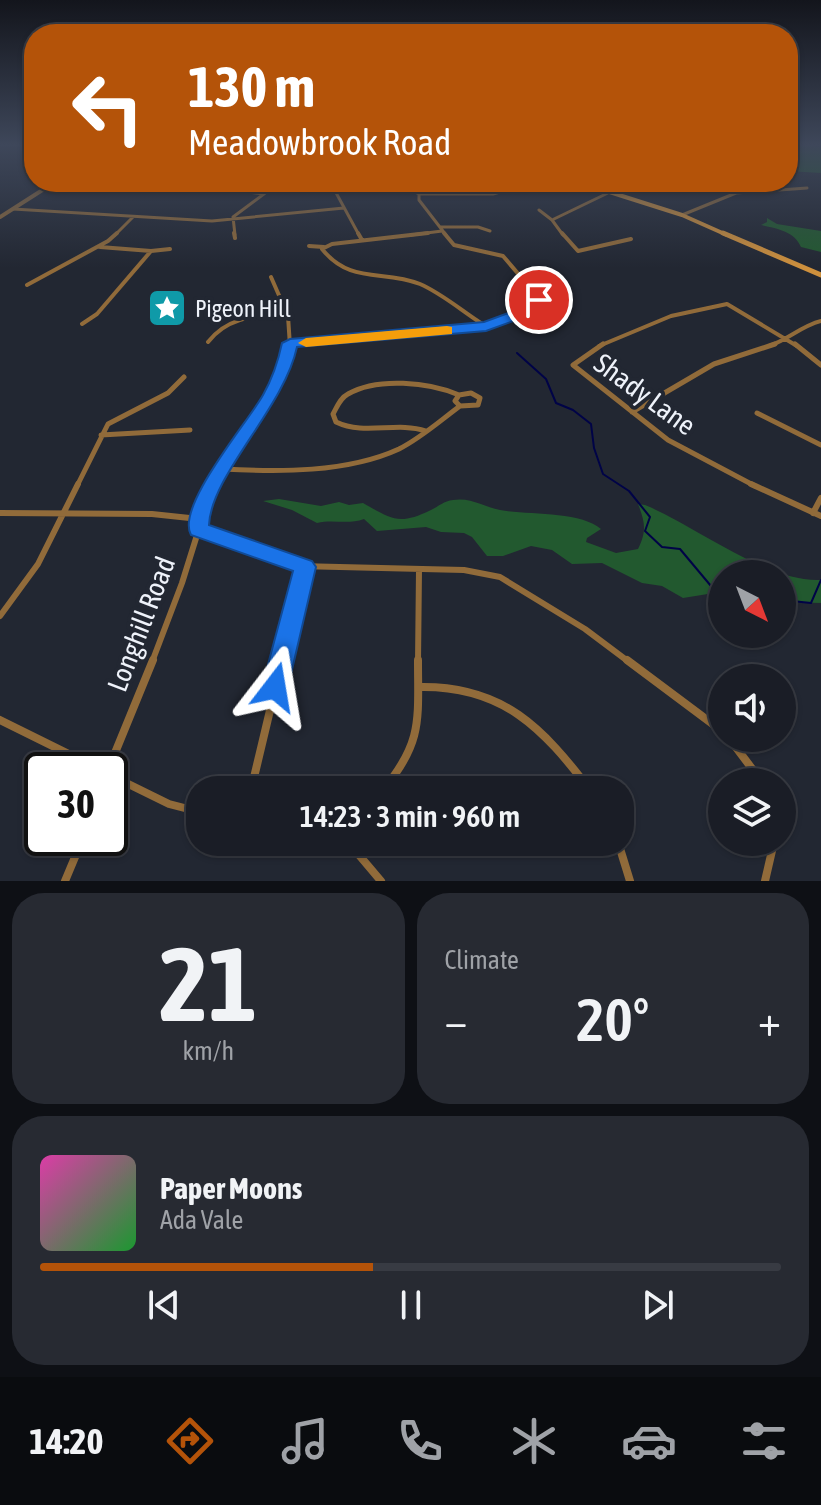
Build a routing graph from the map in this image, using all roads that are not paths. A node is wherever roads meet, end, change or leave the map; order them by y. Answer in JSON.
{"nodes":[{"id":1,"x":807,"y":188,"type":"dead end"},
{"id":2,"x":798,"y":189,"type":"edge"},
{"id":3,"x":39,"y":192,"type":"edge"},
{"id":4,"x":242,"y":192,"type":"edge"},
{"id":5,"x":267,"y":192,"type":"edge"},
{"id":6,"x":336,"y":192,"type":"edge"},
{"id":7,"x":414,"y":192,"type":"edge"},
{"id":8,"x":500,"y":192,"type":"edge"},
{"id":9,"x":610,"y":192,"type":"joint"},
{"id":10,"x":750,"y":192,"type":"edge"},
{"id":11,"x":264,"y":194,"type":"junction"},
{"id":12,"x":419,"y":194,"type":"junction"},
{"id":13,"x":344,"y":208,"type":"junction"},
{"id":14,"x":13,"y":209,"type":"junction"},
{"id":15,"x":539,"y":210,"type":"dead end"},
{"id":16,"x":682,"y":215,"type":"junction"},
{"id":17,"x":0,"y":217,"type":"edge"},
{"id":18,"x":134,"y":217,"type":"junction"},
{"id":19,"x":554,"y":219,"type":"junction"},
{"id":20,"x":234,"y":221,"type":"junction"},
{"id":21,"x":441,"y":229,"type":"junction"},
{"id":22,"x":490,"y":231,"type":"dead end"},
{"id":23,"x":235,"y":238,"type":"dead end"},
{"id":24,"x":631,"y":239,"type":"dead end"},
{"id":25,"x":362,"y":240,"type":"junction"},
{"id":26,"x":309,"y":246,"type":"dead end"},
{"id":27,"x":99,"y":247,"type":"junction"},
{"id":28,"x":324,"y":247,"type":"junction"},
{"id":29,"x":170,"y":249,"type":"dead end"},
{"id":30,"x":151,"y":251,"type":"junction"},
{"id":31,"x":821,"y":275,"type":"edge"},
{"id":32,"x":271,"y":277,"type":"dead end"},
{"id":33,"x":27,"y":285,"type":"dead end"},
{"id":34,"x":285,"y":313,"type":"junction"},
{"id":35,"x":821,"y":321,"type":"edge"},
{"id":36,"x":82,"y":324,"type":"dead end"},
{"id":37,"x":486,"y":326,"type":"junction"},
{"id":38,"x":784,"y":340,"type":"junction"},
{"id":39,"x":208,"y":342,"type":"dead end"},
{"id":40,"x":290,"y":343,"type":"junction"},
{"id":41,"x":821,"y":365,"type":"edge"},
{"id":42,"x":184,"y":377,"type":"dead end"},
{"id":43,"x":459,"y":395,"type":"junction"},
{"id":44,"x":460,"y":406,"type":"junction"},
{"id":45,"x":632,"y":412,"type":"junction"},
{"id":46,"x":757,"y":413,"type":"dead end"},
{"id":47,"x":190,"y":430,"type":"dead end"},
{"id":48,"x":426,"y":431,"type":"junction"},
{"id":49,"x":101,"y":435,"type":"junction"},
{"id":50,"x":821,"y":445,"type":"edge"},
{"id":51,"x":222,"y":469,"type":"junction"},
{"id":52,"x":821,"y":498,"type":"edge"},
{"id":53,"x":0,"y":513,"type":"edge"},
{"id":54,"x":65,"y":513,"type":"junction"},
{"id":55,"x":813,"y":513,"type":"junction"},
{"id":56,"x":821,"y":516,"type":"edge"},
{"id":57,"x":199,"y":519,"type":"junction"},
{"id":58,"x":198,"y":530,"type":"junction"},
{"id":59,"x":305,"y":567,"type":"junction"},
{"id":60,"x":419,"y":570,"type":"junction"},
{"id":61,"x":0,"y":616,"type":"edge"},
{"id":62,"x":421,"y":687,"type":"junction"},
{"id":63,"x":0,"y":720,"type":"edge"},
{"id":64,"x":708,"y":720,"type":"edge"},
{"id":65,"x":65,"y":752,"type":"edge"},
{"id":66,"x":117,"y":752,"type":"edge"},
{"id":67,"x":254,"y":776,"type":"edge"},
{"id":68,"x":395,"y":776,"type":"edge"},
{"id":69,"x":578,"y":776,"type":"edge"},
{"id":70,"x":128,"y":782,"type":"edge"},
{"id":71,"x":186,"y":808,"type":"edge"},
{"id":72,"x":75,"y":856,"type":"edge"},
{"id":73,"x":360,"y":856,"type":"edge"},
{"id":74,"x":622,"y":856,"type":"edge"},
{"id":75,"x":771,"y":856,"type":"edge"},
{"id":76,"x":65,"y":881,"type":"edge"},
{"id":77,"x":381,"y":881,"type":"edge"},
{"id":78,"x":630,"y":881,"type":"edge"},
{"id":79,"x":765,"y":881,"type":"edge"}],
"edges":[{"from":1,"to":2,"type":"street"},
{"from":3,"to":14,"type":"street"},
{"from":4,"to":11,"type":"street"},
{"from":5,"to":11,"type":"street"},
{"from":6,"to":13,"type":"street"},
{"from":7,"to":12,"type":"street"},
{"from":8,"to":12,"type":"street"},
{"from":9,"to":16,"type":"main road"},
{"from":9,"to":19,"type":"street"},
{"from":10,"to":16,"type":"street"},
{"from":11,"to":20,"type":"street"},
{"from":12,"to":21,"type":"street"},
{"from":13,"to":20,"type":"street"},
{"from":13,"to":25,"type":"street"},
{"from":14,"to":17,"type":"street"},
{"from":14,"to":18,"type":"street"},
{"from":15,"to":19,"type":"street"},
{"from":16,"to":31,"type":"main road"},
{"from":18,"to":20,"type":"street"},
{"from":18,"to":27,"type":"street"},
{"from":19,"to":24,"type":"street"},
{"from":20,"to":23,"type":"street"},
{"from":21,"to":22,"type":"street"},
{"from":21,"to":25,"type":"street"},
{"from":21,"to":37,"type":"street"},
{"from":25,"to":28,"type":"street"},
{"from":26,"to":28,"type":"street"},
{"from":27,"to":30,"type":"street"},
{"from":27,"to":33,"type":"street"},
{"from":28,"to":37,"type":"street"},
{"from":29,"to":30,"type":"street"},
{"from":30,"to":36,"type":"street"},
{"from":32,"to":34,"type":"street","name":"Longhill Road"},
{"from":34,"to":39,"type":"street"},
{"from":34,"to":40,"type":"street","name":"Longhill Road"},
{"from":35,"to":38,"type":"street"},
{"from":37,"to":40,"type":"street"},
{"from":38,"to":41,"type":"street"},
{"from":38,"to":45,"type":"street"},
{"from":38,"to":45,"type":"street","name":"Shady Lane"},
{"from":40,"to":51,"type":"street","name":"Longhill Road"},
{"from":42,"to":49,"type":"street"},
{"from":43,"to":44,"type":"street"},
{"from":43,"to":44,"type":"street"},
{"from":43,"to":48,"type":"street"},
{"from":44,"to":48,"type":"street"},
{"from":45,"to":55,"type":"street","name":"Shady Lane"},
{"from":46,"to":50,"type":"street"},
{"from":47,"to":49,"type":"street"},
{"from":48,"to":51,"type":"street"},
{"from":49,"to":54,"type":"street"},
{"from":51,"to":57,"type":"street","name":"Longhill Road"},
{"from":52,"to":55,"type":"street"},
{"from":53,"to":54,"type":"street"},
{"from":54,"to":57,"type":"street"},
{"from":54,"to":61,"type":"street"},
{"from":55,"to":56,"type":"street","name":"Shady Lane"},
{"from":57,"to":58,"type":"street","name":"Longhill Road"},
{"from":58,"to":59,"type":"street"},
{"from":58,"to":66,"type":"street","name":"Longhill Road"},
{"from":59,"to":60,"type":"street"},
{"from":59,"to":67,"type":"street"},
{"from":60,"to":62,"type":"street"},
{"from":60,"to":64,"type":"street"},
{"from":62,"to":68,"type":"street"},
{"from":62,"to":69,"type":"street"},
{"from":63,"to":65,"type":"street"},
{"from":70,"to":71,"type":"street"},
{"from":72,"to":76,"type":"street"},
{"from":73,"to":77,"type":"street"},
{"from":74,"to":78,"type":"street"},
{"from":75,"to":79,"type":"street"}]}
